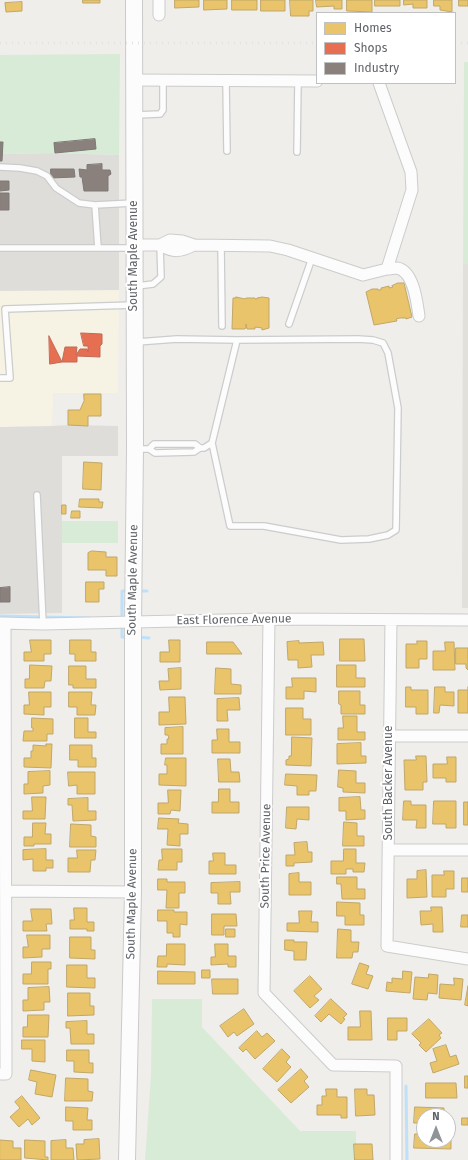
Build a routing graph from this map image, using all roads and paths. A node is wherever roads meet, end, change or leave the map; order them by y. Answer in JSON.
{"nodes":[{"id":1,"x":134,"y":0,"type":"edge"},
{"id":2,"x":159,"y":0,"type":"edge"},
{"id":3,"x":159,"y":15,"type":"dead end"},
{"id":4,"x":134,"y":80,"type":"junction"},
{"id":5,"x":163,"y":80,"type":"junction"},
{"id":6,"x":226,"y":81,"type":"junction"},
{"id":7,"x":298,"y":81,"type":"junction"},
{"id":8,"x":316,"y":81,"type":"edge"},
{"id":9,"x":379,"y":84,"type":"edge"},
{"id":10,"x":134,"y":115,"type":"junction"},
{"id":11,"x":227,"y":151,"type":"dead end"},
{"id":12,"x":297,"y":152,"type":"dead end"},
{"id":13,"x":0,"y":167,"type":"edge"},
{"id":14,"x":134,"y":203,"type":"junction"},
{"id":15,"x":95,"y":205,"type":"junction"},
{"id":16,"x":160,"y":245,"type":"junction"},
{"id":17,"x":221,"y":246,"type":"junction"},
{"id":18,"x":134,"y":247,"type":"junction"},
{"id":19,"x":0,"y":248,"type":"edge"},
{"id":20,"x":98,"y":248,"type":"junction"},
{"id":21,"x":312,"y":258,"type":"junction"},
{"id":22,"x":387,"y":269,"type":"junction"},
{"id":23,"x":134,"y":286,"type":"junction"},
{"id":24,"x":134,"y":306,"type":"junction"},
{"id":25,"x":419,"y":316,"type":"dead end"},
{"id":26,"x":289,"y":324,"type":"dead end"},
{"id":27,"x":222,"y":326,"type":"dead end"},
{"id":28,"x":237,"y":340,"type":"junction"},
{"id":29,"x":134,"y":342,"type":"junction"},
{"id":30,"x":0,"y":378,"type":"edge"},
{"id":31,"x":212,"y":443,"type":"junction"},
{"id":32,"x":200,"y":448,"type":"junction"},
{"id":33,"x":142,"y":449,"type":"junction"},
{"id":34,"x":37,"y":495,"type":"dead end"},
{"id":35,"x":269,"y":619,"type":"junction"},
{"id":36,"x":391,"y":620,"type":"junction"},
{"id":37,"x":468,"y":620,"type":"edge"},
{"id":38,"x":133,"y":622,"type":"junction"},
{"id":39,"x":3,"y":623,"type":"edge"},
{"id":40,"x":43,"y":624,"type":"junction"},
{"id":41,"x":389,"y":736,"type":"junction"},
{"id":42,"x":468,"y":736,"type":"edge"},
{"id":43,"x":389,"y":850,"type":"junction"},
{"id":44,"x":468,"y":850,"type":"edge"},
{"id":45,"x":7,"y":891,"type":"junction"},
{"id":46,"x":133,"y":892,"type":"junction"},
{"id":47,"x":468,"y":958,"type":"edge"},
{"id":48,"x":3,"y":1074,"type":"edge"},
{"id":49,"x":127,"y":1160,"type":"edge"},
{"id":50,"x":396,"y":1160,"type":"edge"}],
"edges":[{"from":1,"to":4,"type":"main road","name":"South Maple Avenue"},
{"from":2,"to":3,"type":"street"},
{"from":4,"to":5,"type":"street"},
{"from":4,"to":10,"type":"main road","name":"South Maple Avenue"},
{"from":5,"to":6,"type":"street"},
{"from":5,"to":10,"type":"lane"},
{"from":6,"to":7,"type":"street"},
{"from":6,"to":11,"type":"lane"},
{"from":7,"to":8,"type":"street"},
{"from":7,"to":12,"type":"lane"},
{"from":9,"to":22,"type":"street"},
{"from":10,"to":14,"type":"main road","name":"South Maple Avenue"},
{"from":13,"to":15,"type":"lane"},
{"from":14,"to":15,"type":"lane"},
{"from":14,"to":18,"type":"main road","name":"South Maple Avenue"},
{"from":15,"to":20,"type":"lane"},
{"from":16,"to":17,"type":"street"},
{"from":16,"to":18,"type":"street"},
{"from":16,"to":23,"type":"lane"},
{"from":17,"to":21,"type":"street"},
{"from":17,"to":27,"type":"lane"},
{"from":18,"to":20,"type":"lane"},
{"from":18,"to":23,"type":"main road","name":"South Maple Avenue"},
{"from":19,"to":20,"type":"lane"},
{"from":21,"to":22,"type":"street"},
{"from":21,"to":26,"type":"lane"},
{"from":22,"to":25,"type":"street"},
{"from":23,"to":24,"type":"main road","name":"South Maple Avenue"},
{"from":24,"to":29,"type":"main road","name":"South Maple Avenue"},
{"from":24,"to":30,"type":"lane"},
{"from":28,"to":29,"type":"lane"},
{"from":28,"to":31,"type":"lane"},
{"from":28,"to":31,"type":"lane"},
{"from":29,"to":33,"type":"main road","name":"South Maple Avenue"},
{"from":31,"to":32,"type":"lane"},
{"from":32,"to":33,"type":"lane"},
{"from":32,"to":33,"type":"lane"},
{"from":33,"to":38,"type":"main road","name":"South Maple Avenue"},
{"from":34,"to":40,"type":"lane"},
{"from":35,"to":36,"type":"street","name":"East Florence Avenue"},
{"from":35,"to":38,"type":"street","name":"East Florence Avenue"},
{"from":35,"to":50,"type":"street","name":"South Price Avenue"},
{"from":36,"to":37,"type":"street","name":"East Florence Avenue"},
{"from":36,"to":41,"type":"street","name":"South Backer Avenue"},
{"from":38,"to":40,"type":"street","name":"East Florence Avenue"},
{"from":38,"to":46,"type":"main road","name":"South Maple Avenue"},
{"from":39,"to":40,"type":"street","name":"East Florence Avenue"},
{"from":39,"to":45,"type":"street"},
{"from":41,"to":42,"type":"street"},
{"from":41,"to":43,"type":"street","name":"South Backer Avenue"},
{"from":43,"to":44,"type":"street"},
{"from":43,"to":47,"type":"street","name":"South Backer Avenue"},
{"from":45,"to":46,"type":"street"},
{"from":45,"to":48,"type":"street"},
{"from":46,"to":49,"type":"main road","name":"South Maple Avenue"}]}
